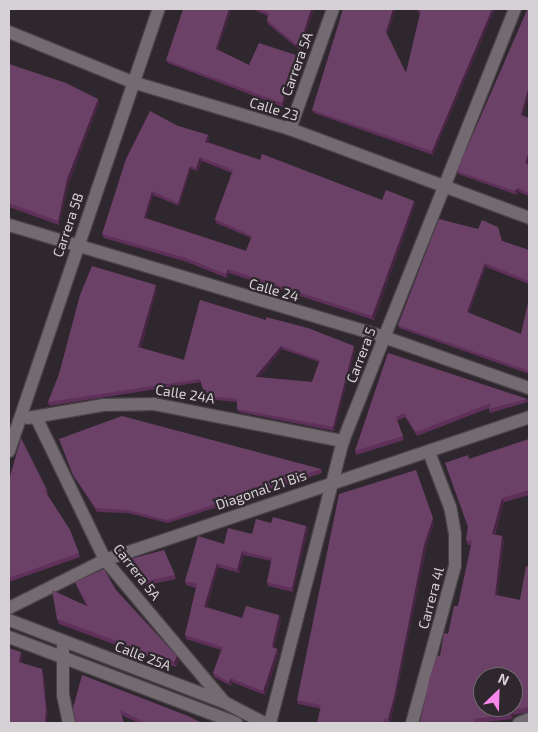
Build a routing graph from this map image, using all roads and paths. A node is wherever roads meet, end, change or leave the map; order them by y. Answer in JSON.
{"nodes":[{"id":1,"x":160,"y":9,"type":"edge"},
{"id":2,"x":333,"y":9,"type":"edge"},
{"id":3,"x":515,"y":9,"type":"edge"},
{"id":4,"x":9,"y":32,"type":"edge"},
{"id":5,"x":132,"y":82,"type":"junction"},
{"id":6,"x":290,"y":129,"type":"junction"},
{"id":7,"x":443,"y":186,"type":"junction"},
{"id":8,"x":529,"y":218,"type":"edge"},
{"id":9,"x":9,"y":225,"type":"edge"},
{"id":10,"x":76,"y":247,"type":"junction"},
{"id":11,"x":384,"y":337,"type":"junction"},
{"id":12,"x":529,"y":388,"type":"edge"},
{"id":13,"x":36,"y":417,"type":"junction"},
{"id":14,"x":529,"y":417,"type":"edge"},
{"id":15,"x":20,"y":419,"type":"junction"},
{"id":16,"x":343,"y":441,"type":"junction"},
{"id":17,"x":9,"y":451,"type":"edge"},
{"id":18,"x":430,"y":452,"type":"junction"},
{"id":19,"x":332,"y":481,"type":"junction"},
{"id":20,"x":105,"y":560,"type":"junction"},
{"id":21,"x":9,"y":608,"type":"edge"},
{"id":22,"x":9,"y":620,"type":"edge"},
{"id":23,"x":9,"y":637,"type":"edge"},
{"id":24,"x":64,"y":641,"type":"junction"},
{"id":25,"x":61,"y":657,"type":"junction"},
{"id":26,"x":224,"y":702,"type":"junction"},
{"id":27,"x":529,"y":719,"type":"edge"},
{"id":28,"x":69,"y":723,"type":"edge"},
{"id":29,"x":236,"y":723,"type":"edge"},
{"id":30,"x":264,"y":723,"type":"edge"},
{"id":31,"x":270,"y":723,"type":"edge"},
{"id":32,"x":412,"y":723,"type":"edge"},
{"id":33,"x":518,"y":723,"type":"edge"}],
"edges":[{"from":1,"to":5,"type":"street","name":"Carrera 5B"},
{"from":2,"to":6,"type":"street","name":"Carrera 5A"},
{"from":3,"to":7,"type":"street","name":"Carrera 5"},
{"from":4,"to":5,"type":"street","name":"Calle 23"},
{"from":5,"to":6,"type":"street","name":"Calle 23"},
{"from":5,"to":10,"type":"street","name":"Carrera 5B"},
{"from":6,"to":7,"type":"street","name":"Calle 23"},
{"from":7,"to":8,"type":"street","name":"Calle 23"},
{"from":7,"to":11,"type":"street","name":"Carrera 5"},
{"from":9,"to":10,"type":"street","name":"Calle 24"},
{"from":10,"to":11,"type":"street","name":"Calle 24"},
{"from":10,"to":15,"type":"street","name":"Carrera 5B"},
{"from":11,"to":12,"type":"street","name":"Calle 24"},
{"from":11,"to":16,"type":"street","name":"Carrera 5"},
{"from":13,"to":15,"type":"street","name":"Calle 24A"},
{"from":13,"to":16,"type":"street","name":"Calle 24A"},
{"from":13,"to":20,"type":"street","name":"Carrera 5A"},
{"from":14,"to":18,"type":"street","name":"Diagonal 21 Bis"},
{"from":15,"to":17,"type":"street","name":"Carrera 5B"},
{"from":16,"to":19,"type":"street","name":"Carrera 5"},
{"from":18,"to":19,"type":"street","name":"Diagonal 21 Bis"},
{"from":18,"to":32,"type":"street","name":"Carrera 4l"},
{"from":19,"to":20,"type":"street","name":"Diagonal 21 Bis"},
{"from":19,"to":31,"type":"street","name":"Carrera 5"},
{"from":20,"to":21,"type":"street","name":"Diagonal 21 Bis"},
{"from":20,"to":26,"type":"street","name":"Carrera 5A"},
{"from":22,"to":24,"type":"street","name":"Calle 25A"},
{"from":23,"to":25,"type":"street"},
{"from":24,"to":25,"type":"street"},
{"from":24,"to":26,"type":"street","name":"Calle 25A"},
{"from":25,"to":28,"type":"street"},
{"from":25,"to":29,"type":"street"},
{"from":26,"to":30,"type":"street","name":"Calle 25A"},
{"from":27,"to":33,"type":"street"}]}
